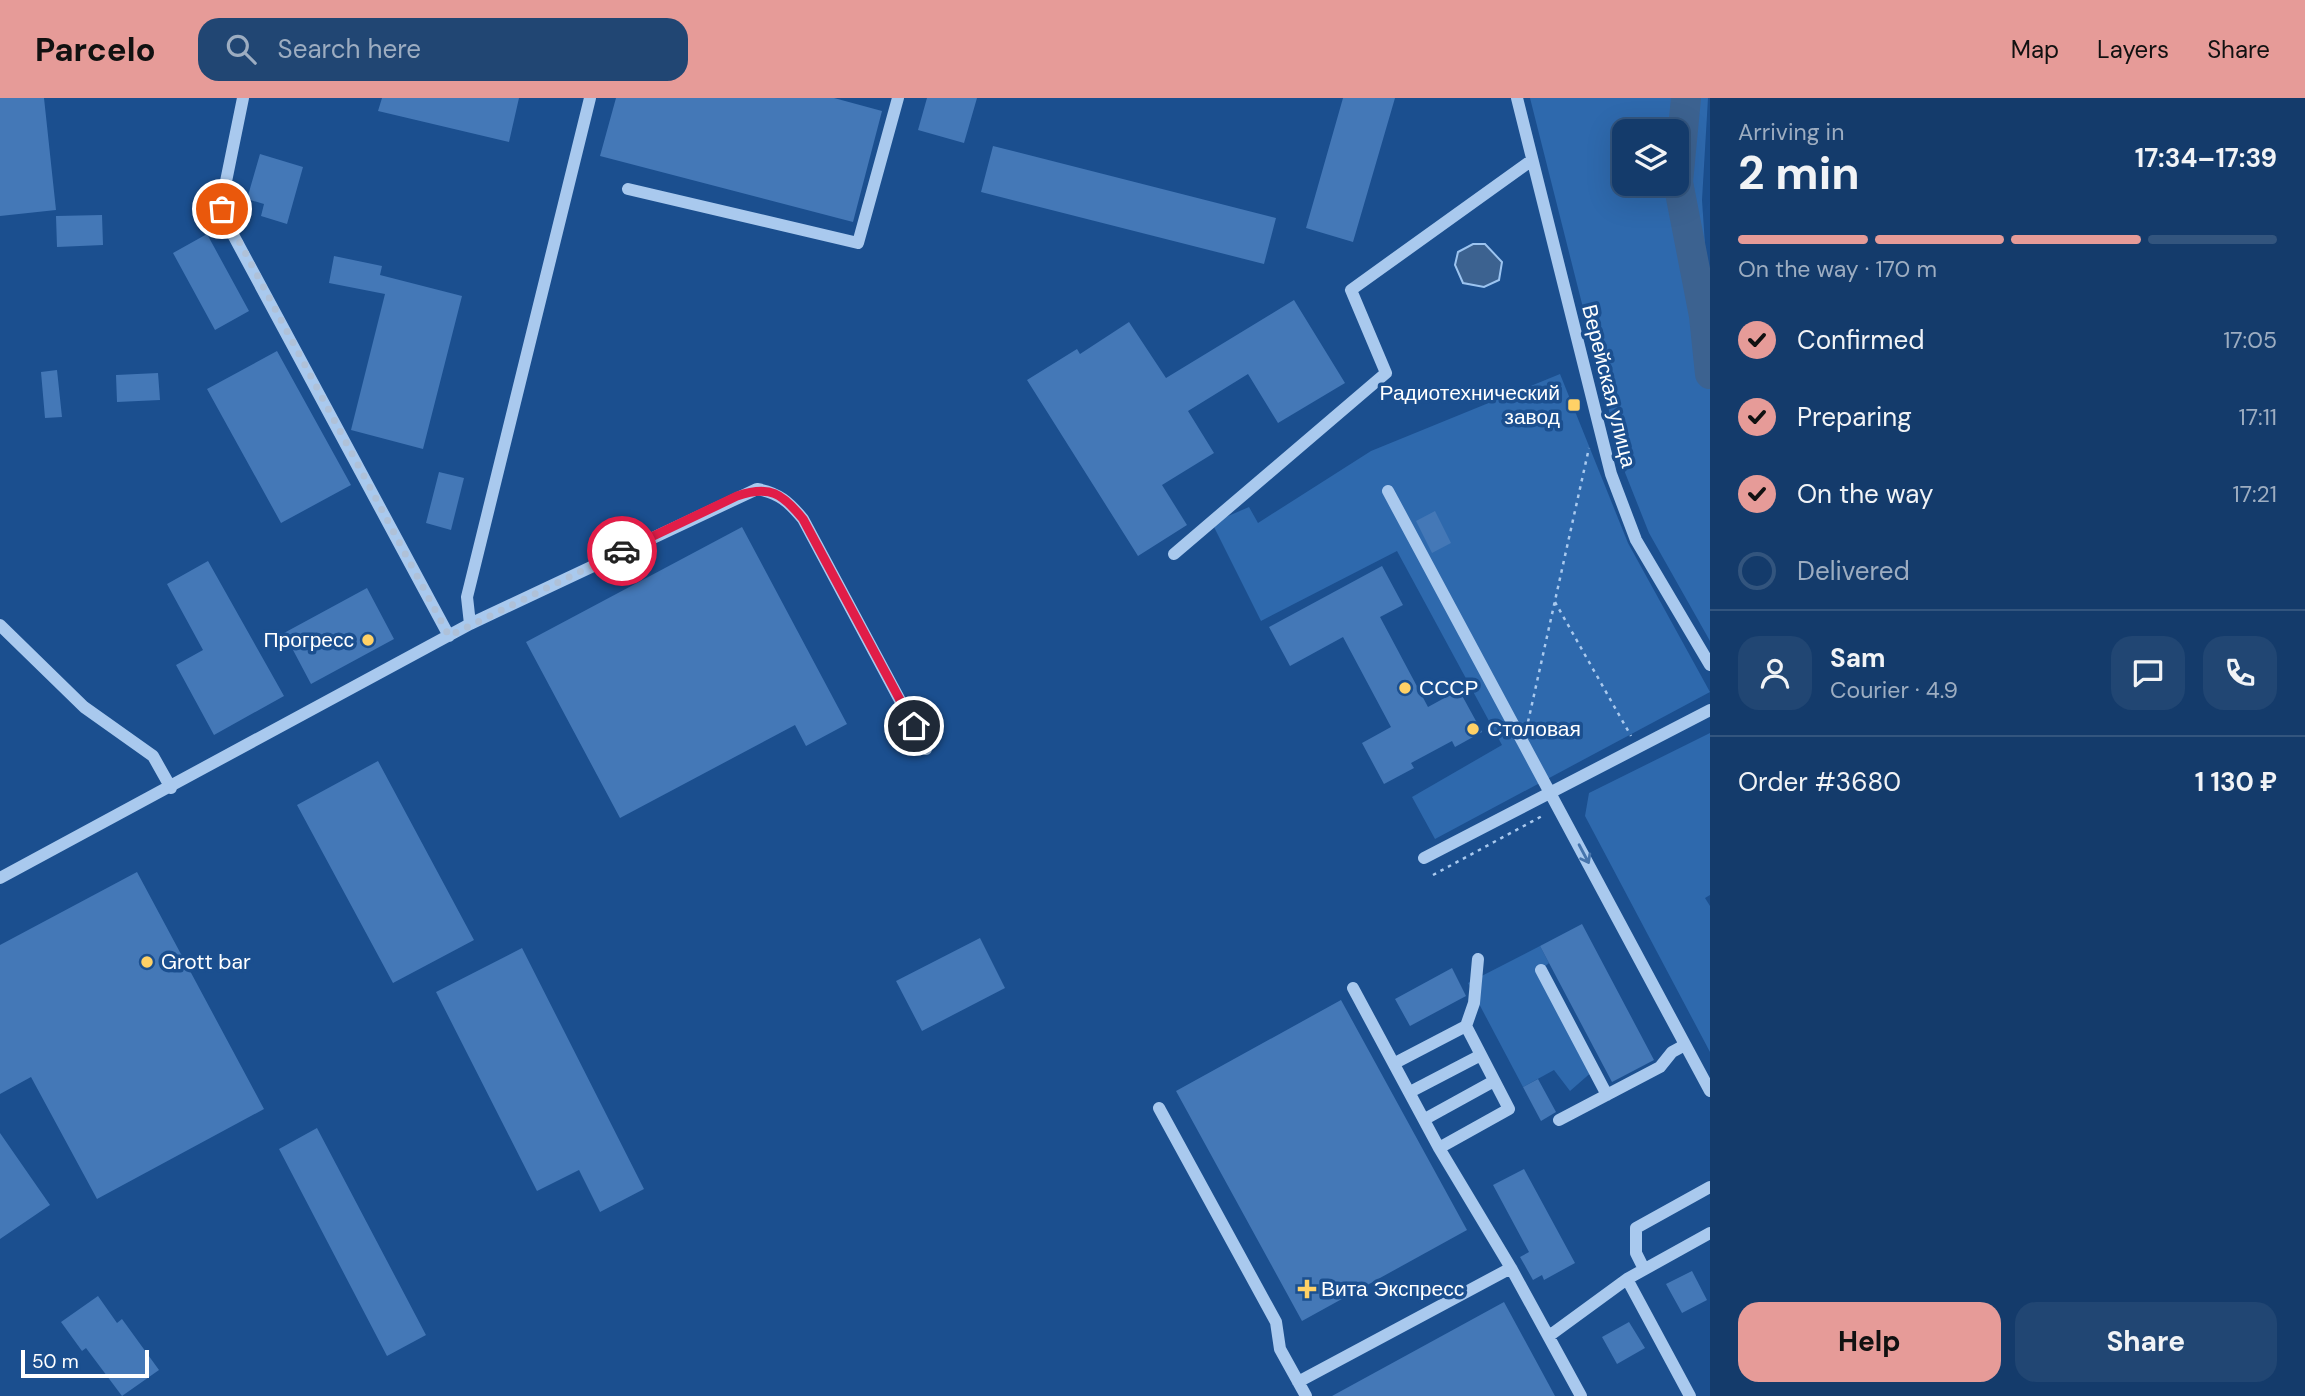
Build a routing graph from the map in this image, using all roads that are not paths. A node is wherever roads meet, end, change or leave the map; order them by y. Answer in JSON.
{"nodes":[{"id":1,"x":243,"y":98,"type":"edge"},
{"id":2,"x":590,"y":98,"type":"edge"},
{"id":3,"x":898,"y":98,"type":"edge"},
{"id":4,"x":1517,"y":98,"type":"edge"},
{"id":5,"x":1532,"y":160,"type":"junction"},
{"id":6,"x":628,"y":189,"type":"dead end"},
{"id":7,"x":1388,"y":491,"type":"dead end"},
{"id":8,"x":1174,"y":554,"type":"dead end"},
{"id":9,"x":470,"y":624,"type":"junction"},
{"id":10,"x":0,"y":625,"type":"edge"},
{"id":11,"x":449,"y":636,"type":"junction"},
{"id":12,"x":1710,"y":665,"type":"edge"},
{"id":13,"x":1710,"y":709,"type":"edge"},
{"id":14,"x":926,"y":748,"type":"dead end"},
{"id":15,"x":171,"y":788,"type":"junction"},
{"id":16,"x":1552,"y":793,"type":"junction"},
{"id":17,"x":1424,"y":859,"type":"dead end"},
{"id":18,"x":0,"y":878,"type":"edge"},
{"id":19,"x":1478,"y":959,"type":"dead end"},
{"id":20,"x":1541,"y":970,"type":"dead end"},
{"id":21,"x":1353,"y":988,"type":"dead end"},
{"id":22,"x":1466,"y":1026,"type":"junction"},
{"id":23,"x":1685,"y":1045,"type":"junction"},
{"id":24,"x":1481,"y":1055,"type":"junction"},
{"id":25,"x":1395,"y":1063,"type":"junction"},
{"id":26,"x":1494,"y":1081,"type":"junction"},
{"id":27,"x":1710,"y":1091,"type":"edge"},
{"id":28,"x":1410,"y":1092,"type":"junction"},
{"id":29,"x":1607,"y":1095,"type":"junction"},
{"id":30,"x":1158,"y":1108,"type":"dead end"},
{"id":31,"x":1425,"y":1119,"type":"junction"},
{"id":32,"x":1559,"y":1120,"type":"dead end"},
{"id":33,"x":1439,"y":1148,"type":"junction"},
{"id":34,"x":1710,"y":1187,"type":"edge"},
{"id":35,"x":1710,"y":1233,"type":"edge"},
{"id":36,"x":1511,"y":1268,"type":"junction"},
{"id":37,"x":1644,"y":1269,"type":"junction"},
{"id":38,"x":1627,"y":1279,"type":"junction"},
{"id":39,"x":1549,"y":1336,"type":"junction"},
{"id":40,"x":1298,"y":1382,"type":"junction"},
{"id":41,"x":1306,"y":1396,"type":"edge"},
{"id":42,"x":1581,"y":1396,"type":"edge"},
{"id":43,"x":1690,"y":1396,"type":"edge"}],
"edges":[{"from":1,"to":11,"type":"street"},
{"from":2,"to":9,"type":"street"},
{"from":3,"to":6,"type":"street"},
{"from":4,"to":5,"type":"street","name":"Верейская улица"},
{"from":5,"to":8,"type":"street"},
{"from":5,"to":12,"type":"street","name":"Верейская улица"},
{"from":7,"to":16,"type":"street"},
{"from":9,"to":11,"type":"street"},
{"from":9,"to":14,"type":"street"},
{"from":10,"to":15,"type":"street"},
{"from":11,"to":15,"type":"street"},
{"from":13,"to":16,"type":"street"},
{"from":15,"to":18,"type":"street"},
{"from":16,"to":17,"type":"street"},
{"from":16,"to":23,"type":"street","one_way":true},
{"from":19,"to":22,"type":"street"},
{"from":20,"to":29,"type":"street"},
{"from":21,"to":25,"type":"street"},
{"from":22,"to":24,"type":"street"},
{"from":22,"to":25,"type":"street"},
{"from":23,"to":27,"type":"street"},
{"from":23,"to":29,"type":"street"},
{"from":24,"to":26,"type":"street"},
{"from":24,"to":28,"type":"street"},
{"from":25,"to":28,"type":"street"},
{"from":26,"to":31,"type":"street"},
{"from":26,"to":33,"type":"street"},
{"from":28,"to":31,"type":"street"},
{"from":29,"to":32,"type":"street"},
{"from":30,"to":40,"type":"street"},
{"from":31,"to":33,"type":"street"},
{"from":33,"to":36,"type":"street"},
{"from":34,"to":37,"type":"street"},
{"from":35,"to":37,"type":"street"},
{"from":36,"to":39,"type":"street"},
{"from":36,"to":40,"type":"street"},
{"from":37,"to":38,"type":"street"},
{"from":38,"to":39,"type":"street"},
{"from":38,"to":43,"type":"street"},
{"from":39,"to":42,"type":"street"},
{"from":40,"to":41,"type":"street"}]}
